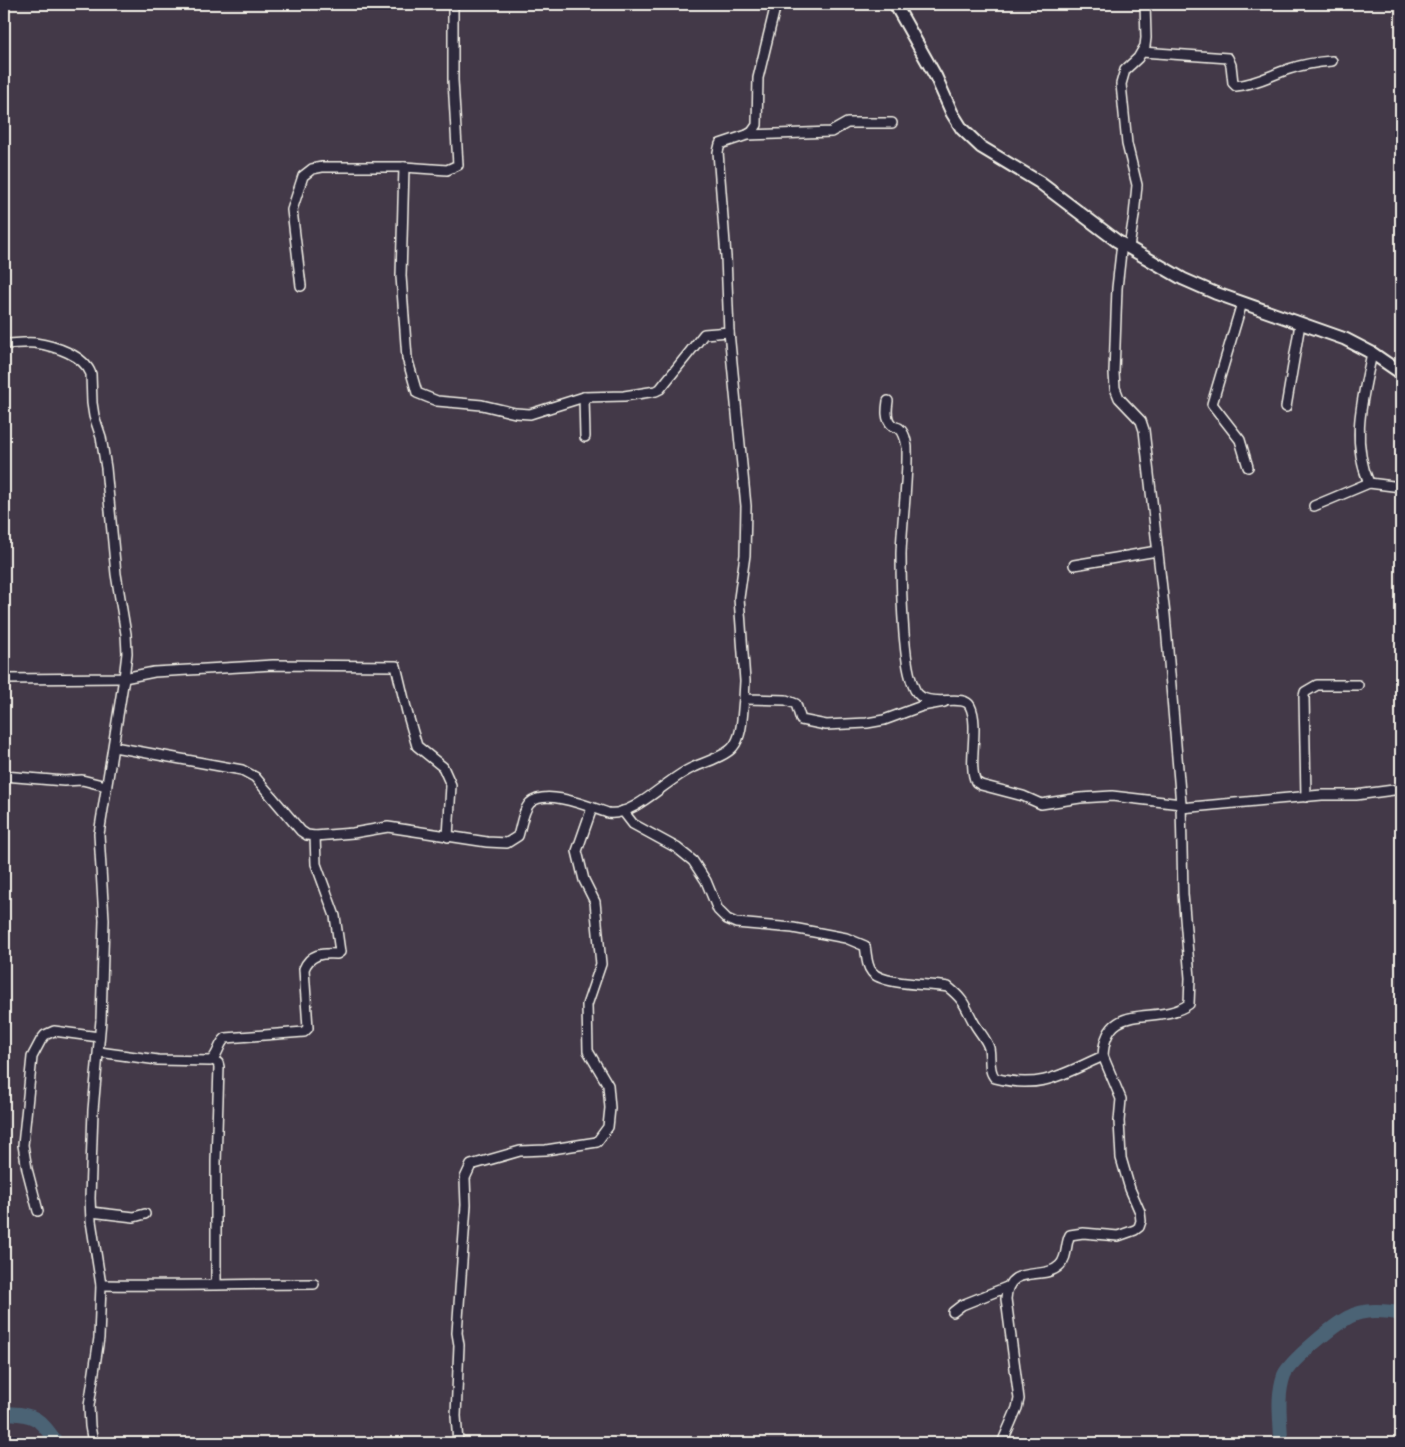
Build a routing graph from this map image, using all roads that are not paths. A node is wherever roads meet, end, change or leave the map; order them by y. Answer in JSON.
{"nodes":[{"id":1,"x":453,"y":4,"type":"edge"},
{"id":2,"x":776,"y":4,"type":"edge"},
{"id":3,"x":895,"y":4,"type":"edge"},
{"id":4,"x":1145,"y":4,"type":"edge"},
{"id":5,"x":1142,"y":52,"type":"junction"},
{"id":6,"x":1332,"y":61,"type":"dead end"},
{"id":7,"x":892,"y":123,"type":"dead end"},
{"id":8,"x":747,"y":135,"type":"junction"},
{"id":9,"x":404,"y":168,"type":"junction"},
{"id":10,"x":1126,"y":245,"type":"junction"},
{"id":11,"x":301,"y":286,"type":"dead end"},
{"id":12,"x":1242,"y":303,"type":"junction"},
{"id":13,"x":1300,"y":324,"type":"junction"},
{"id":14,"x":729,"y":332,"type":"junction"},
{"id":15,"x":4,"y":344,"type":"edge"},
{"id":16,"x":1372,"y":354,"type":"junction"},
{"id":17,"x":1401,"y":373,"type":"edge"},
{"id":18,"x":584,"y":397,"type":"junction"},
{"id":19,"x":888,"y":401,"type":"dead end"},
{"id":20,"x":1286,"y":407,"type":"dead end"},
{"id":21,"x":584,"y":437,"type":"dead end"},
{"id":22,"x":1248,"y":468,"type":"dead end"},
{"id":23,"x":1369,"y":483,"type":"junction"},
{"id":24,"x":1401,"y":487,"type":"edge"},
{"id":25,"x":1314,"y":506,"type":"dead end"},
{"id":26,"x":1157,"y":551,"type":"junction"},
{"id":27,"x":1074,"y":566,"type":"dead end"},
{"id":28,"x":124,"y":678,"type":"junction"},
{"id":29,"x":4,"y":679,"type":"edge"},
{"id":30,"x":1358,"y":685,"type":"dead end"},
{"id":31,"x":744,"y":699,"type":"junction"},
{"id":32,"x":944,"y":702,"type":"junction"},
{"id":33,"x":114,"y":747,"type":"junction"},
{"id":34,"x":4,"y":776,"type":"edge"},
{"id":35,"x":106,"y":786,"type":"junction"},
{"id":36,"x":1401,"y":789,"type":"edge"},
{"id":37,"x":1306,"y":797,"type":"junction"},
{"id":38,"x":1181,"y":806,"type":"junction"},
{"id":39,"x":592,"y":808,"type":"junction"},
{"id":40,"x":623,"y":811,"type":"junction"},
{"id":41,"x":315,"y":836,"type":"junction"},
{"id":42,"x":448,"y":837,"type":"junction"},
{"id":43,"x":99,"y":1037,"type":"junction"},
{"id":44,"x":99,"y":1052,"type":"junction"},
{"id":45,"x":1103,"y":1056,"type":"junction"},
{"id":46,"x":213,"y":1060,"type":"junction"},
{"id":47,"x":38,"y":1211,"type":"dead end"},
{"id":48,"x":91,"y":1212,"type":"junction"},
{"id":49,"x":145,"y":1214,"type":"dead end"},
{"id":50,"x":216,"y":1284,"type":"junction"},
{"id":51,"x":314,"y":1284,"type":"dead end"},
{"id":52,"x":101,"y":1285,"type":"junction"},
{"id":53,"x":1007,"y":1286,"type":"junction"},
{"id":54,"x":953,"y":1312,"type":"dead end"},
{"id":55,"x":94,"y":1443,"type":"edge"},
{"id":56,"x":458,"y":1443,"type":"edge"},
{"id":57,"x":1002,"y":1443,"type":"edge"}],
"edges":[{"from":1,"to":9,"type":"street"},
{"from":2,"to":8,"type":"street"},
{"from":3,"to":10,"type":"street"},
{"from":4,"to":5,"type":"street"},
{"from":5,"to":6,"type":"street"},
{"from":5,"to":10,"type":"street"},
{"from":7,"to":8,"type":"street"},
{"from":8,"to":14,"type":"street"},
{"from":9,"to":11,"type":"street"},
{"from":9,"to":18,"type":"street"},
{"from":10,"to":12,"type":"street"},
{"from":10,"to":26,"type":"street"},
{"from":12,"to":13,"type":"street"},
{"from":12,"to":22,"type":"street"},
{"from":13,"to":16,"type":"street"},
{"from":13,"to":20,"type":"street"},
{"from":14,"to":18,"type":"street"},
{"from":14,"to":31,"type":"street"},
{"from":15,"to":28,"type":"street"},
{"from":16,"to":17,"type":"street"},
{"from":16,"to":23,"type":"street"},
{"from":18,"to":21,"type":"street"},
{"from":19,"to":32,"type":"street"},
{"from":23,"to":24,"type":"street"},
{"from":23,"to":25,"type":"street"},
{"from":26,"to":27,"type":"street"},
{"from":26,"to":38,"type":"street"},
{"from":28,"to":29,"type":"street"},
{"from":28,"to":33,"type":"street"},
{"from":28,"to":42,"type":"street"},
{"from":30,"to":37,"type":"street"},
{"from":31,"to":32,"type":"street"},
{"from":31,"to":40,"type":"street"},
{"from":32,"to":38,"type":"street"},
{"from":33,"to":35,"type":"street"},
{"from":33,"to":41,"type":"street"},
{"from":34,"to":35,"type":"street"},
{"from":35,"to":43,"type":"street"},
{"from":36,"to":37,"type":"street"},
{"from":37,"to":38,"type":"street"},
{"from":38,"to":45,"type":"street"},
{"from":39,"to":40,"type":"street"},
{"from":39,"to":42,"type":"street"},
{"from":39,"to":56,"type":"street"},
{"from":40,"to":45,"type":"street"},
{"from":41,"to":42,"type":"street"},
{"from":41,"to":46,"type":"street"},
{"from":43,"to":44,"type":"street"},
{"from":43,"to":47,"type":"street"},
{"from":44,"to":46,"type":"street"},
{"from":44,"to":48,"type":"street"},
{"from":45,"to":53,"type":"street"},
{"from":46,"to":50,"type":"street"},
{"from":48,"to":49,"type":"street"},
{"from":48,"to":52,"type":"street"},
{"from":50,"to":51,"type":"street"},
{"from":50,"to":52,"type":"street"},
{"from":52,"to":55,"type":"street"},
{"from":53,"to":54,"type":"street"},
{"from":53,"to":57,"type":"street"}]}
